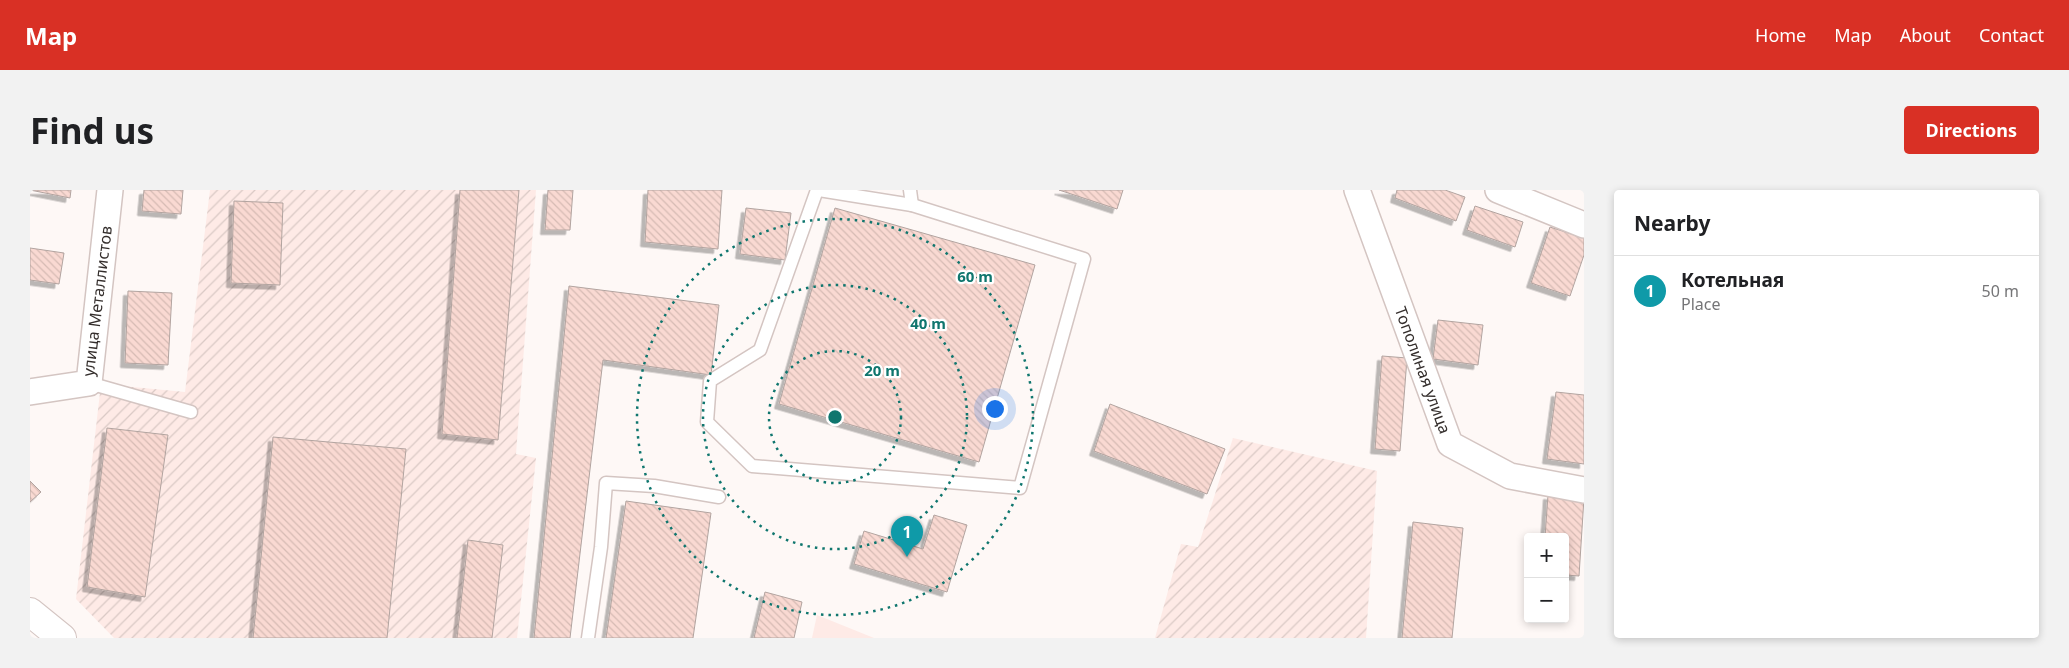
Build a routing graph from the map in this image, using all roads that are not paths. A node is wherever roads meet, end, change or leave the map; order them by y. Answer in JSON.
{"nodes":[{"id":1,"x":110,"y":190,"type":"edge"},
{"id":2,"x":818,"y":190,"type":"edge"},
{"id":3,"x":910,"y":190,"type":"edge"},
{"id":4,"x":1357,"y":190,"type":"edge"},
{"id":5,"x":1498,"y":190,"type":"edge"},
{"id":6,"x":912,"y":205,"type":"junction"},
{"id":7,"x":1584,"y":225,"type":"edge"},
{"id":8,"x":89,"y":383,"type":"junction"},
{"id":9,"x":30,"y":392,"type":"edge"},
{"id":10,"x":191,"y":412,"type":"dead end"},
{"id":11,"x":1584,"y":490,"type":"edge"},
{"id":12,"x":719,"y":497,"type":"dead end"},
{"id":13,"x":30,"y":612,"type":"edge"},
{"id":14,"x":62,"y":638,"type":"edge"},
{"id":15,"x":588,"y":638,"type":"edge"}],
"edges":[{"from":1,"to":8,"type":"street","name":"улица Металлистов"},
{"from":2,"to":6,"type":"lane"},
{"from":2,"to":6,"type":"lane"},
{"from":3,"to":6,"type":"lane"},
{"from":4,"to":11,"type":"street","name":"Тополиная улица"},
{"from":5,"to":7,"type":"street"},
{"from":8,"to":9,"type":"street","name":"улица Металлистов"},
{"from":8,"to":10,"type":"lane"},
{"from":12,"to":15,"type":"lane"},
{"from":13,"to":14,"type":"street"}]}
